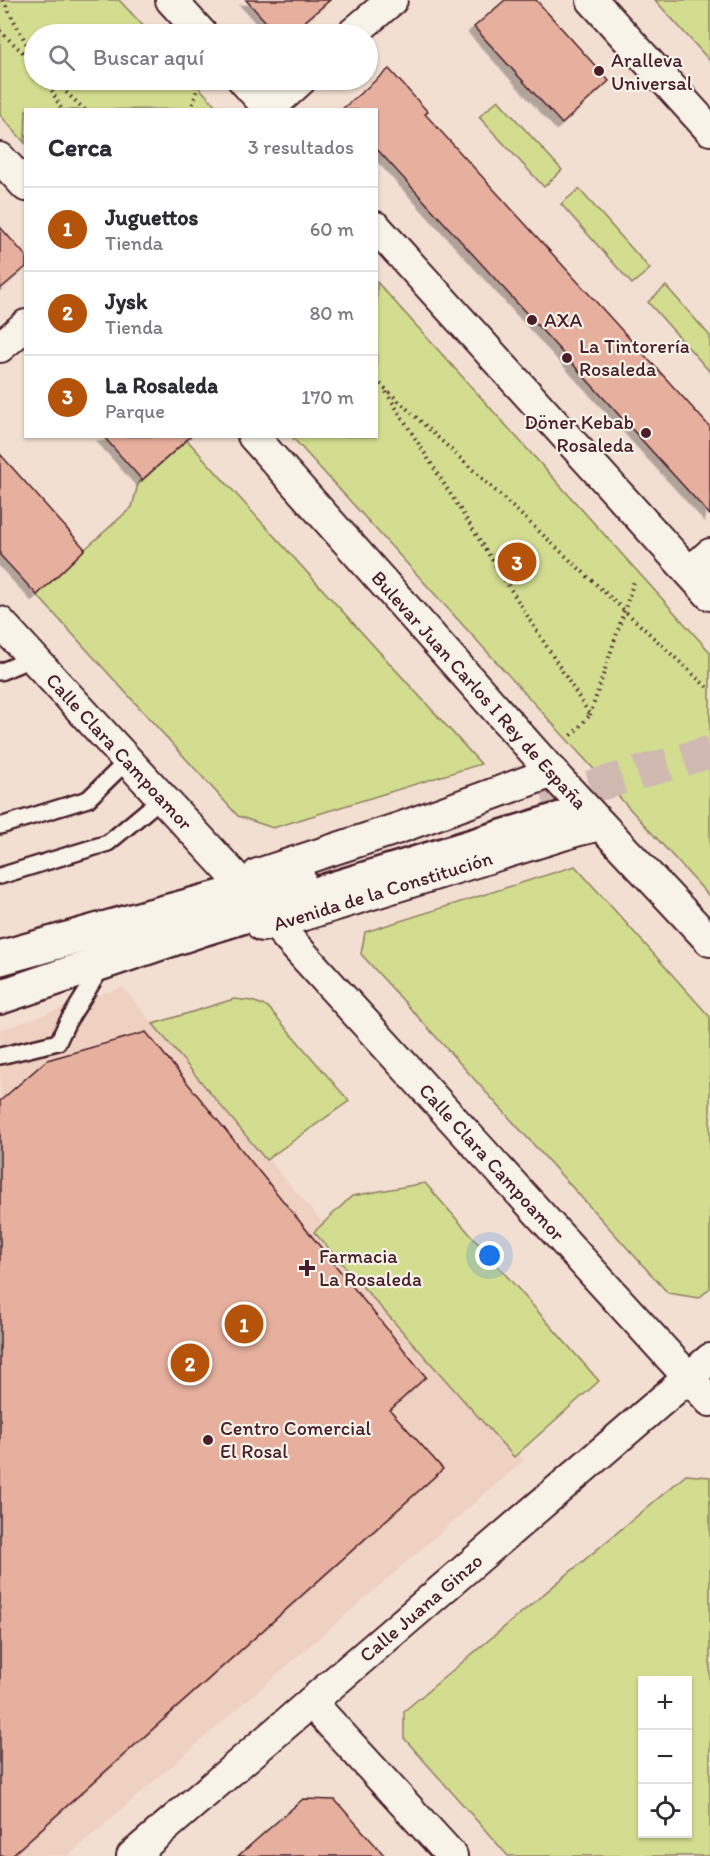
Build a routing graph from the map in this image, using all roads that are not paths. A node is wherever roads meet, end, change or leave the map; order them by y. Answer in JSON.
{"nodes":[{"id":1,"x":171,"y":0,"type":"edge"},
{"id":2,"x":392,"y":0,"type":"edge"},
{"id":3,"x":591,"y":0,"type":"edge"},
{"id":4,"x":193,"y":24,"type":"edge"},
{"id":5,"x":364,"y":24,"type":"edge"},
{"id":6,"x":252,"y":90,"type":"edge"},
{"id":7,"x":290,"y":90,"type":"edge"},
{"id":8,"x":269,"y":108,"type":"edge"},
{"id":9,"x":271,"y":108,"type":"edge"},
{"id":10,"x":710,"y":130,"type":"edge"},
{"id":11,"x":0,"y":158,"type":"edge"},
{"id":12,"x":24,"y":184,"type":"edge"},
{"id":13,"x":378,"y":229,"type":"edge"},
{"id":14,"x":24,"y":327,"type":"edge"},
{"id":15,"x":0,"y":347,"type":"edge"},
{"id":16,"x":255,"y":438,"type":"edge"},
{"id":17,"x":700,"y":563,"type":"edge"},
{"id":18,"x":710,"y":595,"type":"edge"},
{"id":19,"x":0,"y":622,"type":"edge"},
{"id":20,"x":33,"y":658,"type":"junction"},
{"id":21,"x":0,"y":672,"type":"edge"},
{"id":22,"x":128,"y":760,"type":"junction"},
{"id":23,"x":552,"y":797,"type":"junction"},
{"id":24,"x":162,"y":798,"type":"junction"},
{"id":25,"x":601,"y":825,"type":"junction"},
{"id":26,"x":0,"y":826,"type":"edge"},
{"id":27,"x":0,"y":876,"type":"edge"},
{"id":28,"x":238,"y":880,"type":"junction"},
{"id":29,"x":275,"y":924,"type":"junction"},
{"id":30,"x":151,"y":931,"type":"junction"},
{"id":31,"x":710,"y":941,"type":"edge"},
{"id":32,"x":0,"y":958,"type":"edge"},
{"id":33,"x":105,"y":963,"type":"junction"},
{"id":34,"x":0,"y":997,"type":"edge"},
{"id":35,"x":0,"y":1056,"type":"edge"},
{"id":36,"x":699,"y":1368,"type":"edge"},
{"id":37,"x":710,"y":1401,"type":"edge"},
{"id":38,"x":311,"y":1702,"type":"junction"},
{"id":39,"x":132,"y":1856,"type":"edge"},
{"id":40,"x":452,"y":1856,"type":"edge"}],
"edges":[{"from":1,"to":4,"type":"street"},
{"from":2,"to":5,"type":"street"},
{"from":3,"to":10,"type":"street"},
{"from":6,"to":8,"type":"street"},
{"from":7,"to":9,"type":"street"},
{"from":11,"to":12,"type":"street"},
{"from":13,"to":17,"type":"street"},
{"from":14,"to":15,"type":"street"},
{"from":16,"to":23,"type":"street","name":"Bulevar Juan Carlos I Rey de España"},
{"from":17,"to":18,"type":"street"},
{"from":19,"to":20,"type":"street","name":"Calle Clara Campoamor"},
{"from":20,"to":21,"type":"lane"},
{"from":20,"to":22,"type":"street","name":"Calle Clara Campoamor"},
{"from":22,"to":24,"type":"street","name":"Calle Clara Campoamor"},
{"from":22,"to":26,"type":"lane"},
{"from":23,"to":25,"type":"street","name":"Bulevar Juan Carlos I Rey de España"},
{"from":23,"to":28,"type":"street","name":"Avenida de la Constitución"},
{"from":23,"to":30,"type":"street","name":"Avenida de la Constitución"},
{"from":24,"to":27,"type":"lane"},
{"from":24,"to":28,"type":"street","name":"Calle Clara Campoamor"},
{"from":25,"to":29,"type":"street","name":"Avenida de la Constitución"},
{"from":25,"to":31,"type":"street","name":"Bulevar Juan Carlos I Rey de España"},
{"from":28,"to":30,"type":"street","name":"Avenida de la Constitución"},
{"from":29,"to":30,"type":"street","name":"Avenida de la Constitución"},
{"from":29,"to":36,"type":"street","name":"Calle Clara Campoamor"},
{"from":30,"to":32,"type":"street","name":"Avenida de la Constitución"},
{"from":30,"to":33,"type":"street","name":"Avenida de la Constitución"},
{"from":33,"to":34,"type":"street","name":"Avenida de la Constitución"},
{"from":33,"to":35,"type":"lane"},
{"from":36,"to":37,"type":"street","name":"Calle Clara Campoamor"},
{"from":36,"to":38,"type":"street","name":"Calle Juana Ginzo"},
{"from":38,"to":39,"type":"street","name":"Calle Juana Ginzo"},
{"from":38,"to":40,"type":"street"}]}
